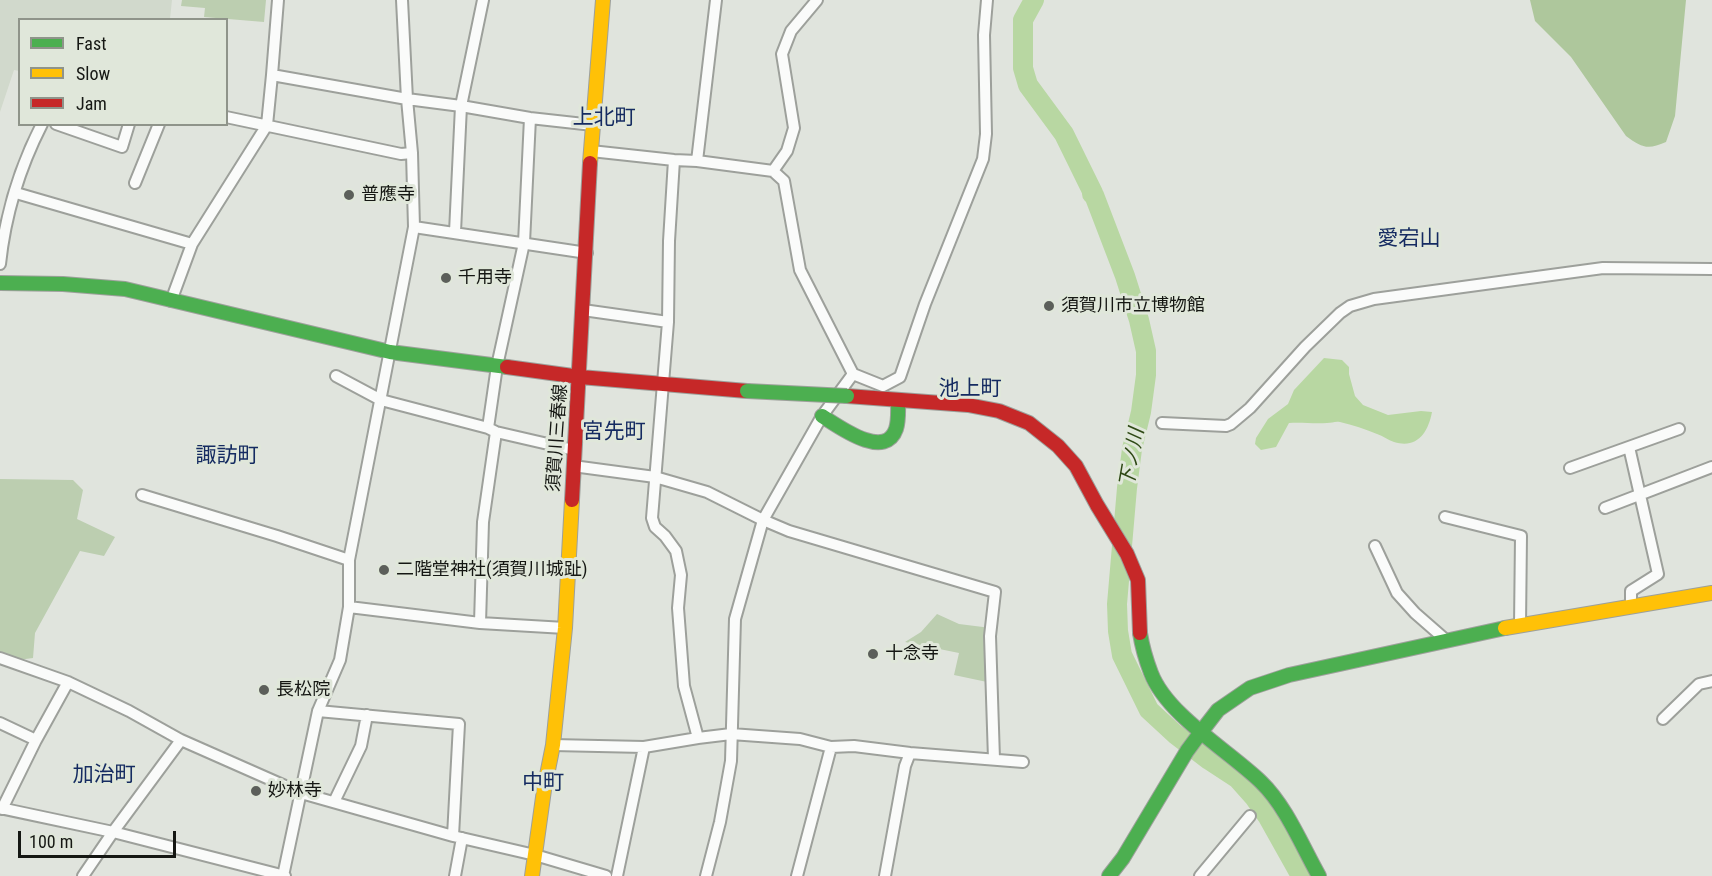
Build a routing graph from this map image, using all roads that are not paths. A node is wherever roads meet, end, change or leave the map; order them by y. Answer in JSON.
{"nodes":[{"id":1,"x":278,"y":0,"type":"edge"},
{"id":2,"x":402,"y":0,"type":"edge"},
{"id":3,"x":483,"y":0,"type":"edge"},
{"id":4,"x":603,"y":0,"type":"edge"},
{"id":5,"x":716,"y":0,"type":"edge"},
{"id":6,"x":817,"y":0,"type":"edge"},
{"id":7,"x":987,"y":0,"type":"edge"},
{"id":8,"x":272,"y":75,"type":"junction"},
{"id":9,"x":407,"y":99,"type":"junction"},
{"id":10,"x":461,"y":106,"type":"junction"},
{"id":11,"x":228,"y":117,"type":"edge"},
{"id":12,"x":530,"y":118,"type":"junction"},
{"id":13,"x":267,"y":124,"type":"junction"},
{"id":14,"x":593,"y":125,"type":"junction"},
{"id":15,"x":41,"y":126,"type":"edge"},
{"id":16,"x":62,"y":126,"type":"edge"},
{"id":17,"x":128,"y":126,"type":"edge"},
{"id":18,"x":158,"y":126,"type":"edge"},
{"id":19,"x":591,"y":151,"type":"junction"},
{"id":20,"x":412,"y":153,"type":"junction"},
{"id":21,"x":674,"y":160,"type":"junction"},
{"id":22,"x":697,"y":161,"type":"junction"},
{"id":23,"x":773,"y":171,"type":"junction"},
{"id":24,"x":135,"y":183,"type":"dead end"},
{"id":25,"x":16,"y":193,"type":"junction"},
{"id":26,"x":5,"y":209,"type":"edge"},
{"id":27,"x":414,"y":226,"type":"junction"},
{"id":28,"x":455,"y":232,"type":"junction"},
{"id":29,"x":524,"y":243,"type":"junction"},
{"id":30,"x":192,"y":244,"type":"junction"},
{"id":31,"x":587,"y":253,"type":"junction"},
{"id":32,"x":0,"y":264,"type":"edge"},
{"id":33,"x":1712,"y":269,"type":"edge"},
{"id":34,"x":0,"y":283,"type":"edge"},
{"id":35,"x":171,"y":301,"type":"junction"},
{"id":36,"x":584,"y":310,"type":"junction"},
{"id":37,"x":668,"y":322,"type":"junction"},
{"id":38,"x":390,"y":352,"type":"junction"},
{"id":39,"x":496,"y":366,"type":"junction"},
{"id":40,"x":853,"y":374,"type":"junction"},
{"id":41,"x":336,"y":376,"type":"dead end"},
{"id":42,"x":580,"y":377,"type":"junction"},
{"id":43,"x":663,"y":385,"type":"junction"},
{"id":44,"x":381,"y":400,"type":"junction"},
{"id":45,"x":898,"y":400,"type":"junction"},
{"id":46,"x":822,"y":416,"type":"junction"},
{"id":47,"x":1162,"y":423,"type":"dead end"},
{"id":48,"x":1679,"y":429,"type":"dead end"},
{"id":49,"x":492,"y":430,"type":"junction"},
{"id":50,"x":1629,"y":447,"type":"junction"},
{"id":51,"x":574,"y":450,"type":"junction"},
{"id":52,"x":573,"y":466,"type":"junction"},
{"id":53,"x":1712,"y":467,"type":"edge"},
{"id":54,"x":1570,"y":468,"type":"dead end"},
{"id":55,"x":655,"y":477,"type":"junction"},
{"id":56,"x":142,"y":495,"type":"dead end"},
{"id":57,"x":1639,"y":495,"type":"junction"},
{"id":58,"x":1605,"y":508,"type":"dead end"},
{"id":59,"x":1445,"y":517,"type":"dead end"},
{"id":60,"x":763,"y":520,"type":"junction"},
{"id":61,"x":1375,"y":546,"type":"dead end"},
{"id":62,"x":349,"y":560,"type":"junction"},
{"id":63,"x":1712,"y":593,"type":"edge"},
{"id":64,"x":1631,"y":606,"type":"junction"},
{"id":65,"x":349,"y":607,"type":"junction"},
{"id":66,"x":480,"y":623,"type":"junction"},
{"id":67,"x":1520,"y":625,"type":"junction"},
{"id":68,"x":565,"y":628,"type":"junction"},
{"id":69,"x":1447,"y":641,"type":"junction"},
{"id":70,"x":0,"y":658,"type":"edge"},
{"id":71,"x":1712,"y":681,"type":"edge"},
{"id":72,"x":68,"y":682,"type":"junction"},
{"id":73,"x":318,"y":711,"type":"junction"},
{"id":74,"x":367,"y":715,"type":"junction"},
{"id":75,"x":1662,"y":719,"type":"dead end"},
{"id":76,"x":0,"y":723,"type":"edge"},
{"id":77,"x":1201,"y":732,"type":"junction"},
{"id":78,"x":731,"y":734,"type":"junction"},
{"id":79,"x":698,"y":738,"type":"junction"},
{"id":80,"x":36,"y":740,"type":"junction"},
{"id":81,"x":181,"y":740,"type":"junction"},
{"id":82,"x":554,"y":745,"type":"junction"},
{"id":83,"x":644,"y":747,"type":"junction"},
{"id":84,"x":831,"y":747,"type":"junction"},
{"id":85,"x":910,"y":753,"type":"junction"},
{"id":86,"x":994,"y":759,"type":"junction"},
{"id":87,"x":1023,"y":762,"type":"dead end"},
{"id":88,"x":301,"y":793,"type":"junction"},
{"id":89,"x":334,"y":802,"type":"junction"},
{"id":90,"x":1,"y":808,"type":"edge"},
{"id":91,"x":1250,"y":816,"type":"dead end"},
{"id":92,"x":112,"y":832,"type":"junction"},
{"id":93,"x":458,"y":837,"type":"junction"},
{"id":94,"x":535,"y":855,"type":"junction"},
{"id":95,"x":83,"y":876,"type":"edge"},
{"id":96,"x":284,"y":876,"type":"edge"},
{"id":97,"x":455,"y":876,"type":"edge"},
{"id":98,"x":532,"y":876,"type":"edge"},
{"id":99,"x":606,"y":876,"type":"edge"},
{"id":100,"x":617,"y":876,"type":"edge"},
{"id":101,"x":706,"y":876,"type":"edge"},
{"id":102,"x":797,"y":876,"type":"edge"},
{"id":103,"x":885,"y":876,"type":"edge"},
{"id":104,"x":1108,"y":876,"type":"edge"},
{"id":105,"x":1200,"y":876,"type":"edge"},
{"id":106,"x":1319,"y":876,"type":"edge"}],
"edges":[{"from":1,"to":8,"type":"street"},
{"from":2,"to":9,"type":"street"},
{"from":3,"to":10,"type":"street"},
{"from":4,"to":14,"type":"street","name":"須賀川三春線"},
{"from":5,"to":22,"type":"street"},
{"from":6,"to":23,"type":"street"},
{"from":7,"to":40,"type":"street"},
{"from":8,"to":9,"type":"street"},
{"from":8,"to":13,"type":"street"},
{"from":9,"to":10,"type":"street"},
{"from":9,"to":20,"type":"street"},
{"from":10,"to":12,"type":"street"},
{"from":10,"to":28,"type":"street"},
{"from":11,"to":13,"type":"street"},
{"from":12,"to":14,"type":"street"},
{"from":12,"to":29,"type":"street"},
{"from":13,"to":20,"type":"street"},
{"from":13,"to":30,"type":"street"},
{"from":14,"to":19,"type":"street","name":"須賀川三春線"},
{"from":15,"to":25,"type":"street"},
{"from":16,"to":17,"type":"street"},
{"from":18,"to":24,"type":"street"},
{"from":19,"to":21,"type":"street"},
{"from":19,"to":31,"type":"street","name":"須賀川三春線"},
{"from":20,"to":27,"type":"street"},
{"from":21,"to":22,"type":"street"},
{"from":21,"to":37,"type":"street"},
{"from":22,"to":23,"type":"street"},
{"from":23,"to":40,"type":"street"},
{"from":25,"to":26,"type":"street"},
{"from":25,"to":30,"type":"street"},
{"from":26,"to":32,"type":"street"},
{"from":27,"to":28,"type":"street"},
{"from":27,"to":38,"type":"street"},
{"from":28,"to":29,"type":"street"},
{"from":29,"to":31,"type":"street"},
{"from":29,"to":39,"type":"street"},
{"from":30,"to":35,"type":"street"},
{"from":31,"to":36,"type":"street","name":"須賀川三春線"},
{"from":33,"to":47,"type":"street"},
{"from":34,"to":35,"type":"street"},
{"from":35,"to":38,"type":"street"},
{"from":36,"to":37,"type":"street"},
{"from":36,"to":42,"type":"street","name":"須賀川三春線"},
{"from":37,"to":43,"type":"street"},
{"from":38,"to":39,"type":"street"},
{"from":38,"to":44,"type":"street"},
{"from":39,"to":42,"type":"street"},
{"from":39,"to":49,"type":"street"},
{"from":40,"to":46,"type":"street"},
{"from":41,"to":44,"type":"street"},
{"from":42,"to":43,"type":"street"},
{"from":42,"to":51,"type":"street","name":"須賀川三春線"},
{"from":43,"to":45,"type":"street","bridge":true},
{"from":43,"to":55,"type":"street"},
{"from":44,"to":49,"type":"street"},
{"from":44,"to":62,"type":"street"},
{"from":45,"to":46,"type":"street"},
{"from":45,"to":77,"type":"street"},
{"from":46,"to":60,"type":"street"},
{"from":48,"to":50,"type":"street"},
{"from":49,"to":51,"type":"street"},
{"from":49,"to":66,"type":"street"},
{"from":50,"to":54,"type":"street"},
{"from":50,"to":57,"type":"street"},
{"from":51,"to":52,"type":"street","name":"須賀川三春線"},
{"from":52,"to":55,"type":"street"},
{"from":52,"to":68,"type":"street","name":"須賀川三春線"},
{"from":53,"to":57,"type":"street"},
{"from":55,"to":60,"type":"street"},
{"from":55,"to":79,"type":"street"},
{"from":56,"to":62,"type":"street"},
{"from":57,"to":58,"type":"street"},
{"from":57,"to":64,"type":"street"},
{"from":59,"to":67,"type":"street"},
{"from":60,"to":78,"type":"street"},
{"from":60,"to":86,"type":"street"},
{"from":61,"to":69,"type":"street"},
{"from":62,"to":65,"type":"street"},
{"from":63,"to":64,"type":"street"},
{"from":64,"to":67,"type":"street"},
{"from":65,"to":66,"type":"street"},
{"from":65,"to":73,"type":"street"},
{"from":66,"to":68,"type":"street"},
{"from":67,"to":69,"type":"street"},
{"from":68,"to":82,"type":"street","name":"須賀川三春線"},
{"from":69,"to":77,"type":"street"},
{"from":70,"to":72,"type":"street"},
{"from":71,"to":75,"type":"street"},
{"from":72,"to":80,"type":"street"},
{"from":72,"to":81,"type":"street"},
{"from":73,"to":74,"type":"street"},
{"from":73,"to":88,"type":"street"},
{"from":74,"to":89,"type":"street"},
{"from":74,"to":93,"type":"street"},
{"from":76,"to":80,"type":"street"},
{"from":77,"to":104,"type":"street"},
{"from":77,"to":106,"type":"street"},
{"from":78,"to":79,"type":"street"},
{"from":78,"to":84,"type":"street"},
{"from":78,"to":101,"type":"street"},
{"from":79,"to":83,"type":"street"},
{"from":80,"to":90,"type":"street"},
{"from":81,"to":88,"type":"street"},
{"from":81,"to":92,"type":"street"},
{"from":82,"to":83,"type":"street"},
{"from":82,"to":94,"type":"street","name":"須賀川三春線"},
{"from":83,"to":100,"type":"street"},
{"from":84,"to":85,"type":"street"},
{"from":84,"to":102,"type":"street"},
{"from":85,"to":86,"type":"street"},
{"from":85,"to":103,"type":"street"},
{"from":86,"to":87,"type":"street"},
{"from":88,"to":89,"type":"street"},
{"from":88,"to":96,"type":"street"},
{"from":89,"to":93,"type":"street"},
{"from":90,"to":92,"type":"street"},
{"from":91,"to":105,"type":"street"},
{"from":92,"to":95,"type":"street"},
{"from":92,"to":96,"type":"street"},
{"from":93,"to":94,"type":"street"},
{"from":93,"to":97,"type":"street"},
{"from":94,"to":98,"type":"street","name":"須賀川三春線"},
{"from":94,"to":99,"type":"street"}]}
